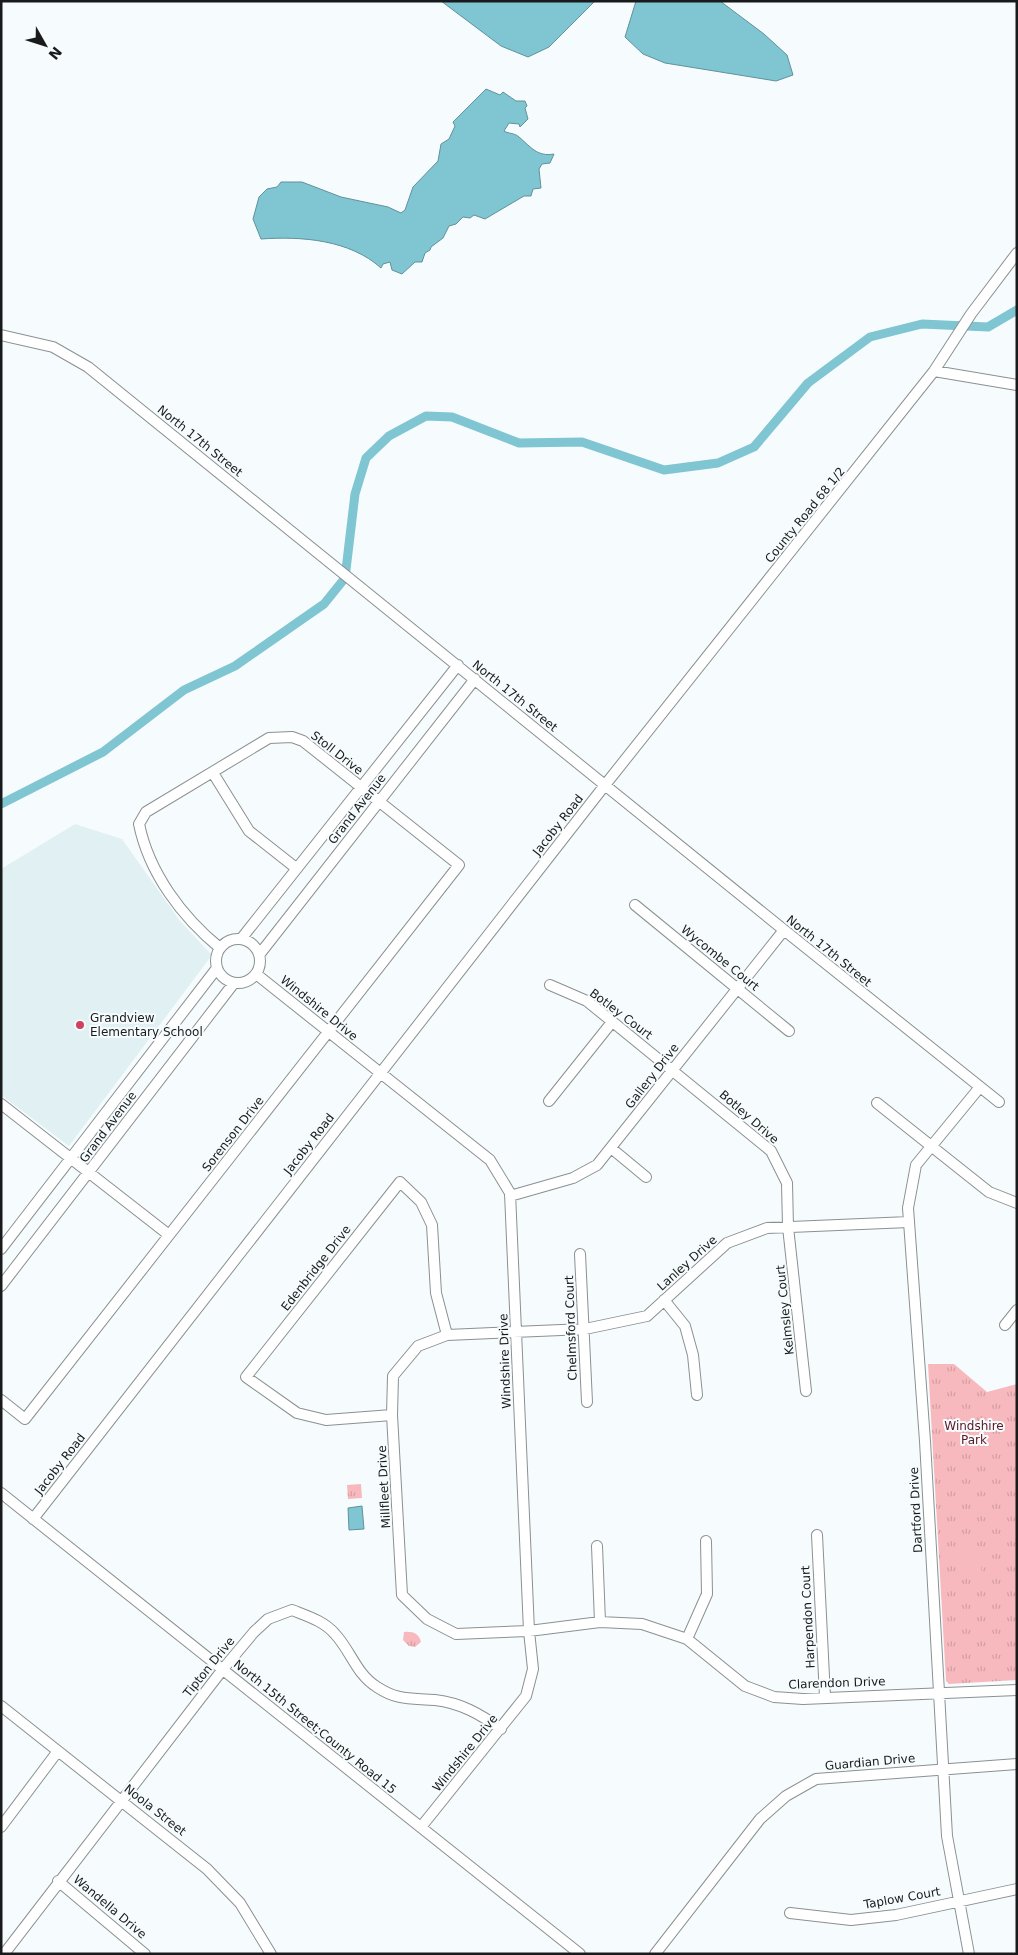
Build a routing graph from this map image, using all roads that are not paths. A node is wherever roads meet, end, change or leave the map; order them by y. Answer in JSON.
{"nodes":[{"id":1,"x":1017,"y":253,"type":"edge"},
{"id":2,"x":1,"y":334,"type":"edge"},
{"id":3,"x":934,"y":371,"type":"junction"},
{"id":4,"x":1017,"y":385,"type":"edge"},
{"id":5,"x":458,"y":665,"type":"junction"},
{"id":6,"x":474,"y":679,"type":"junction"},
{"id":7,"x":213,"y":773,"type":"junction"},
{"id":8,"x":605,"y":786,"type":"junction"},
{"id":9,"x":360,"y":787,"type":"junction"},
{"id":10,"x":379,"y":801,"type":"junction"},
{"id":11,"x":459,"y":865,"type":"joint"},
{"id":12,"x":296,"y":868,"type":"junction"},
{"id":13,"x":635,"y":905,"type":"dead end"},
{"id":14,"x":784,"y":930,"type":"junction"},
{"id":15,"x":241,"y":938,"type":"junction"},
{"id":16,"x":220,"y":948,"type":"junction"},
{"id":17,"x":259,"y":955,"type":"junction"},
{"id":18,"x":216,"y":968,"type":"junction"},
{"id":19,"x":256,"y":974,"type":"junction"},
{"id":20,"x":234,"y":983,"type":"junction"},
{"id":21,"x":550,"y":985,"type":"dead end"},
{"id":22,"x":738,"y":988,"type":"junction"},
{"id":23,"x":612,"y":1022,"type":"junction"},
{"id":24,"x":788,"y":1031,"type":"dead end"},
{"id":25,"x":328,"y":1032,"type":"junction"},
{"id":26,"x":673,"y":1070,"type":"junction"},
{"id":27,"x":380,"y":1073,"type":"junction"},
{"id":28,"x":980,"y":1087,"type":"junction"},
{"id":29,"x":548,"y":1102,"type":"dead end"},
{"id":30,"x":999,"y":1102,"type":"dead end"},
{"id":31,"x":877,"y":1103,"type":"dead end"},
{"id":32,"x":1,"y":1104,"type":"edge"},
{"id":33,"x":932,"y":1146,"type":"junction"},
{"id":34,"x":611,"y":1148,"type":"junction"},
{"id":35,"x":71,"y":1158,"type":"junction"},
{"id":36,"x":89,"y":1172,"type":"junction"},
{"id":37,"x":646,"y":1177,"type":"dead end"},
{"id":38,"x":510,"y":1196,"type":"junction"},
{"id":39,"x":1017,"y":1204,"type":"edge"},
{"id":40,"x":910,"y":1222,"type":"junction"},
{"id":41,"x":788,"y":1227,"type":"junction"},
{"id":42,"x":169,"y":1236,"type":"junction"},
{"id":43,"x":1,"y":1249,"type":"edge"},
{"id":44,"x":580,"y":1254,"type":"dead end"},
{"id":45,"x":1,"y":1286,"type":"edge"},
{"id":46,"x":664,"y":1300,"type":"junction"},
{"id":47,"x":1017,"y":1310,"type":"edge"},
{"id":48,"x":1005,"y":1324,"type":"dead end"},
{"id":49,"x":585,"y":1329,"type":"junction"},
{"id":50,"x":516,"y":1334,"type":"junction"},
{"id":51,"x":446,"y":1335,"type":"junction"},
{"id":52,"x":806,"y":1391,"type":"dead end"},
{"id":53,"x":697,"y":1395,"type":"dead end"},
{"id":54,"x":1,"y":1400,"type":"edge"},
{"id":55,"x":587,"y":1402,"type":"dead end"},
{"id":56,"x":392,"y":1415,"type":"junction"},
{"id":57,"x":1,"y":1494,"type":"edge"},
{"id":58,"x":33,"y":1519,"type":"junction"},
{"id":59,"x":817,"y":1535,"type":"dead end"},
{"id":60,"x":706,"y":1541,"type":"dead end"},
{"id":61,"x":597,"y":1546,"type":"dead end"},
{"id":62,"x":600,"y":1622,"type":"junction"},
{"id":63,"x":529,"y":1631,"type":"junction"},
{"id":64,"x":687,"y":1639,"type":"junction"},
{"id":65,"x":223,"y":1670,"type":"junction"},
{"id":66,"x":1017,"y":1690,"type":"edge"},
{"id":67,"x":938,"y":1692,"type":"junction"},
{"id":68,"x":825,"y":1697,"type":"junction"},
{"id":69,"x":1,"y":1706,"type":"edge"},
{"id":70,"x":501,"y":1729,"type":"junction"},
{"id":71,"x":58,"y":1751,"type":"junction"},
{"id":72,"x":1017,"y":1764,"type":"edge"},
{"id":73,"x":942,"y":1768,"type":"junction"},
{"id":74,"x":121,"y":1800,"type":"junction"},
{"id":75,"x":1,"y":1827,"type":"edge"},
{"id":76,"x":421,"y":1827,"type":"junction"},
{"id":77,"x":58,"y":1881,"type":"junction"},
{"id":78,"x":1017,"y":1889,"type":"edge"},
{"id":79,"x":959,"y":1900,"type":"junction"},
{"id":80,"x":790,"y":1913,"type":"dead end"},
{"id":81,"x":4,"y":1954,"type":"edge"},
{"id":82,"x":145,"y":1954,"type":"edge"},
{"id":83,"x":271,"y":1954,"type":"edge"},
{"id":84,"x":580,"y":1954,"type":"edge"},
{"id":85,"x":654,"y":1954,"type":"edge"},
{"id":86,"x":969,"y":1954,"type":"edge"}],
"edges":[{"from":1,"to":3,"type":"street","name":"County Road 68 1/2"},
{"from":2,"to":5,"type":"street","name":"North 17th Street"},
{"from":3,"to":4,"type":"street"},
{"from":3,"to":8,"type":"street","name":"County Road 68 1/2"},
{"from":5,"to":6,"type":"street","name":"North 17th Street"},
{"from":5,"to":9,"type":"street","name":"Grand Avenue"},
{"from":6,"to":8,"type":"street","name":"North 17th Street"},
{"from":6,"to":10,"type":"street","name":"Grand Avenue"},
{"from":7,"to":9,"type":"street","name":"Stoll Drive"},
{"from":7,"to":12,"type":"street"},
{"from":7,"to":16,"type":"street","name":"Stoll Drive"},
{"from":8,"to":14,"type":"street","name":"North 17th Street"},
{"from":8,"to":27,"type":"street","name":"Jacoby Road"},
{"from":9,"to":10,"type":"street","name":"Stoll Drive"},
{"from":9,"to":12,"type":"street","name":"Grand Avenue"},
{"from":10,"to":11,"type":"street","name":"Stoll Drive"},
{"from":10,"to":17,"type":"street","name":"Grand Avenue"},
{"from":11,"to":25,"type":"street","name":"Sorenson Drive"},
{"from":12,"to":15,"type":"street","name":"Grand Avenue"},
{"from":13,"to":22,"type":"street","name":"Wycombe Court"},
{"from":14,"to":22,"type":"street","name":"Gallery Drive"},
{"from":14,"to":28,"type":"street","name":"North 17th Street"},
{"from":15,"to":16,"type":"street"},
{"from":15,"to":17,"type":"street"},
{"from":16,"to":18,"type":"street"},
{"from":17,"to":19,"type":"street"},
{"from":18,"to":20,"type":"street"},
{"from":18,"to":35,"type":"street","name":"Grand Avenue"},
{"from":19,"to":20,"type":"street"},
{"from":19,"to":25,"type":"street","name":"Windshire Drive"},
{"from":20,"to":36,"type":"street","name":"Grand Avenue"},
{"from":21,"to":23,"type":"street","name":"Botley Court"},
{"from":22,"to":24,"type":"street","name":"Wycombe Court"},
{"from":22,"to":26,"type":"street","name":"Gallery Drive"},
{"from":23,"to":26,"type":"street","name":"Botley Court"},
{"from":23,"to":29,"type":"street"},
{"from":25,"to":27,"type":"street","name":"Windshire Drive"},
{"from":25,"to":42,"type":"street","name":"Sorenson Drive"},
{"from":26,"to":34,"type":"street","name":"Gallery Drive"},
{"from":26,"to":41,"type":"street","name":"Botley Drive"},
{"from":27,"to":38,"type":"street","name":"Windshire Drive"},
{"from":27,"to":58,"type":"street","name":"Jacoby Road"},
{"from":28,"to":30,"type":"street","name":"North 17th Street"},
{"from":28,"to":33,"type":"street","name":"Dartford Drive"},
{"from":31,"to":33,"type":"street"},
{"from":32,"to":35,"type":"street"},
{"from":33,"to":39,"type":"street"},
{"from":33,"to":40,"type":"street","name":"Dartford Drive"},
{"from":34,"to":37,"type":"street"},
{"from":34,"to":38,"type":"street","name":"Gallery Drive"},
{"from":35,"to":36,"type":"street"},
{"from":35,"to":43,"type":"street","name":"Grand Avenue"},
{"from":36,"to":42,"type":"street"},
{"from":36,"to":45,"type":"street","name":"Grand Avenue"},
{"from":38,"to":50,"type":"street","name":"Windshire Drive"},
{"from":40,"to":41,"type":"street","name":"Lanley Drive"},
{"from":40,"to":67,"type":"street","name":"Dartford Drive"},
{"from":41,"to":46,"type":"street","name":"Lanley Drive"},
{"from":41,"to":52,"type":"street","name":"Kelmsley Court"},
{"from":42,"to":54,"type":"street","name":"Sorenson Drive"},
{"from":44,"to":49,"type":"street","name":"Chelmsford Court"},
{"from":46,"to":49,"type":"street","name":"Lanley Drive"},
{"from":46,"to":53,"type":"street"},
{"from":47,"to":48,"type":"street"},
{"from":49,"to":50,"type":"street","name":"Lanley Drive"},
{"from":49,"to":55,"type":"street","name":"Chelmsford Court"},
{"from":50,"to":51,"type":"street","name":"Millfleet Drive"},
{"from":50,"to":63,"type":"street","name":"Windshire Drive"},
{"from":51,"to":56,"type":"street","name":"Millfleet Drive"},
{"from":51,"to":56,"type":"street","name":"Edenbridge Drive"},
{"from":56,"to":63,"type":"street","name":"Millfleet Drive"},
{"from":57,"to":58,"type":"street","name":"North 15th Street;County Road 15"},
{"from":58,"to":65,"type":"street","name":"North 15th Street;County Road 15"},
{"from":59,"to":68,"type":"street","name":"Harpendon Court"},
{"from":60,"to":64,"type":"street"},
{"from":61,"to":62,"type":"street"},
{"from":62,"to":63,"type":"street","name":"Clarendon Drive"},
{"from":62,"to":64,"type":"street","name":"Clarendon Drive"},
{"from":63,"to":70,"type":"street","name":"Windshire Drive"},
{"from":64,"to":68,"type":"street","name":"Clarendon Drive"},
{"from":65,"to":70,"type":"street","name":"Tipton Drive"},
{"from":65,"to":74,"type":"street","name":"Tipton Drive"},
{"from":65,"to":76,"type":"street","name":"North 15th Street;County Road 15"},
{"from":66,"to":67,"type":"street","name":"Clarendon Drive"},
{"from":67,"to":68,"type":"street","name":"Clarendon Drive"},
{"from":67,"to":73,"type":"street","name":"Dartford Drive"},
{"from":69,"to":71,"type":"street","name":"Noola Street"},
{"from":70,"to":76,"type":"street","name":"Windshire Drive"},
{"from":71,"to":74,"type":"street","name":"Noola Street"},
{"from":71,"to":75,"type":"street"},
{"from":72,"to":73,"type":"street","name":"Guardian Drive"},
{"from":73,"to":79,"type":"street","name":"Dartford Drive"},
{"from":73,"to":85,"type":"street","name":"Guardian Drive"},
{"from":74,"to":77,"type":"street","name":"Tipton Drive"},
{"from":74,"to":83,"type":"street","name":"Noola Street"},
{"from":76,"to":84,"type":"street","name":"North 15th Street;County Road 15"},
{"from":77,"to":81,"type":"street","name":"Tipton Drive"},
{"from":77,"to":82,"type":"street","name":"Wandella Drive"},
{"from":78,"to":79,"type":"street","name":"Taplow Court"},
{"from":79,"to":80,"type":"street","name":"Taplow Court"},
{"from":79,"to":86,"type":"street","name":"Dartford Drive"}]}
